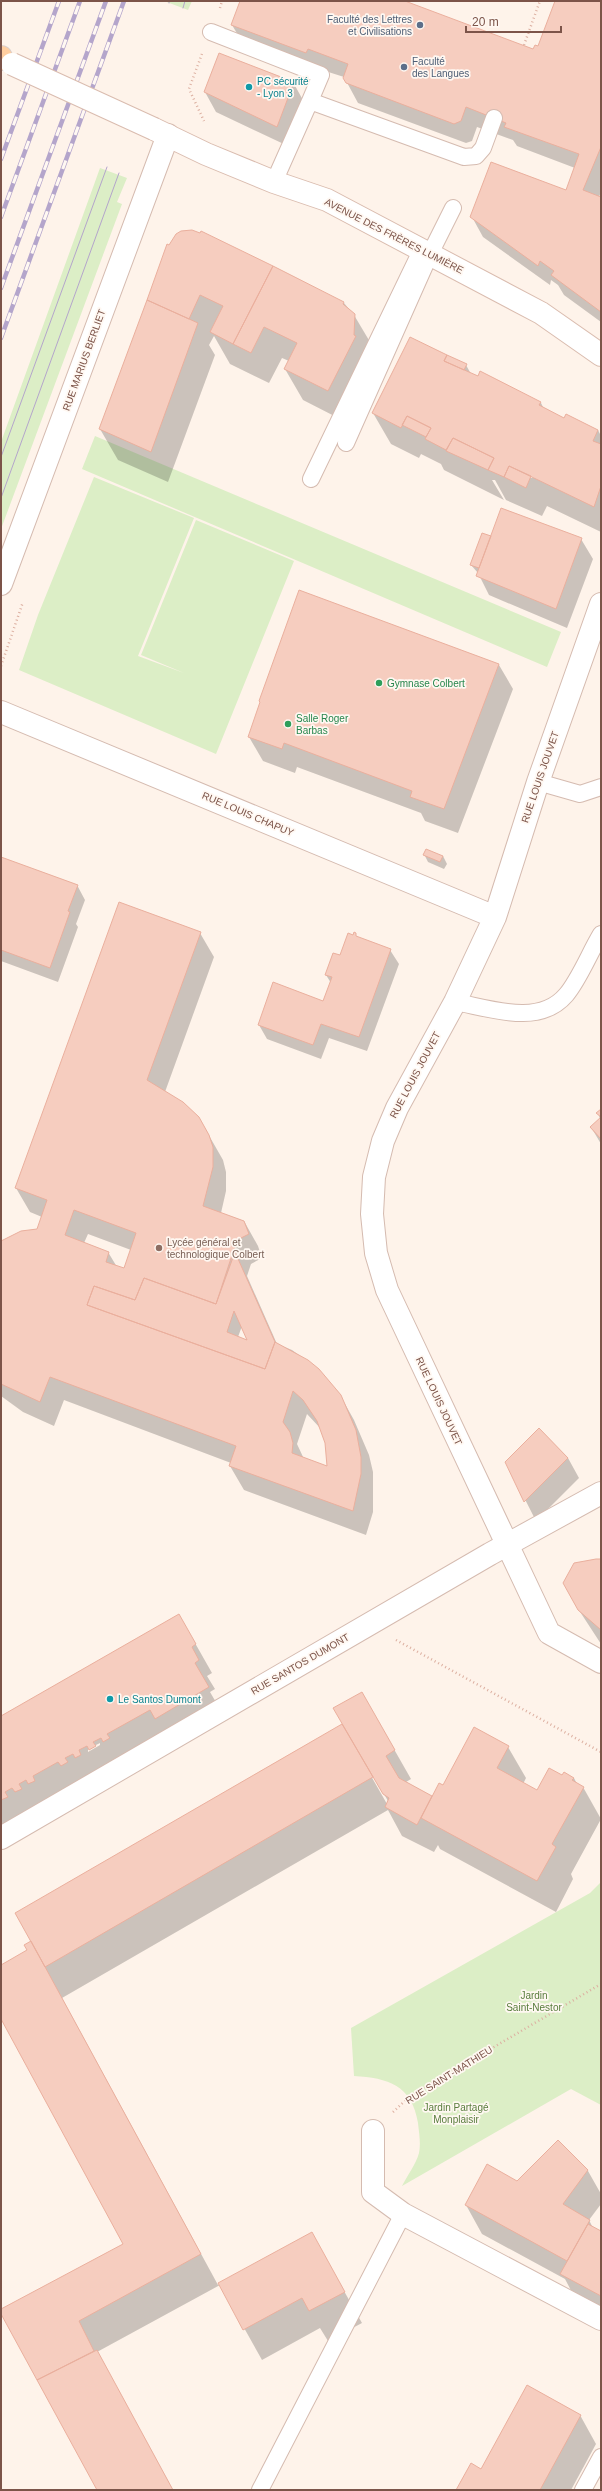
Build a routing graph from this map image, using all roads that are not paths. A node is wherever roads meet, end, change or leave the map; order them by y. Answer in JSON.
{"nodes":[{"id":1,"x":210,"y":32,"type":"road end"},
{"id":2,"x":4,"y":60,"type":"edge"},
{"id":3,"x":310,"y":101,"type":"junction"},
{"id":4,"x":494,"y":118,"type":"dead end"},
{"id":5,"x":161,"y":132,"type":"junction"},
{"id":6,"x":274,"y":182,"type":"junction"},
{"id":7,"x":453,"y":208,"type":"dead end"},
{"id":8,"x":426,"y":252,"type":"junction"},
{"id":9,"x":601,"y":355,"type":"edge"},
{"id":10,"x":346,"y":443,"type":"dead end"},
{"id":11,"x":311,"y":478,"type":"dead end"},
{"id":12,"x":1,"y":584,"type":"edge"},
{"id":13,"x":601,"y":604,"type":"edge"},
{"id":14,"x":1,"y":712,"type":"edge"},
{"id":15,"x":538,"y":782,"type":"junction"},
{"id":16,"x":601,"y":787,"type":"edge"},
{"id":17,"x":495,"y":917,"type":"junction"},
{"id":18,"x":601,"y":934,"type":"edge"},
{"id":19,"x":455,"y":1002,"type":"junction"},
{"id":20,"x":601,"y":1494,"type":"edge"},
{"id":21,"x":506,"y":1545,"type":"junction"},
{"id":22,"x":601,"y":1662,"type":"edge"},
{"id":23,"x":1,"y":1838,"type":"edge"},
{"id":24,"x":373,"y":2131,"type":"road end"},
{"id":25,"x":404,"y":2214,"type":"junction"},
{"id":26,"x":601,"y":2319,"type":"edge"},
{"id":27,"x":601,"y":2457,"type":"edge"},
{"id":28,"x":260,"y":2490,"type":"edge"},
{"id":29,"x":583,"y":2490,"type":"edge"}],
"edges":[{"from":1,"to":3,"type":"lane"},
{"from":2,"to":5,"type":"street","name":"AVENUE DES FRÈRES LUMIÈRE","bridge":true},
{"from":3,"to":4,"type":"lane"},
{"from":3,"to":6,"type":"lane"},
{"from":5,"to":6,"type":"street","name":"AVENUE DES FRÈRES LUMIÈRE"},
{"from":5,"to":12,"type":"street","name":"RUE MARIUS BERLIET"},
{"from":6,"to":8,"type":"street","name":"AVENUE DES FRÈRES LUMIÈRE"},
{"from":7,"to":8,"type":"lane"},
{"from":8,"to":9,"type":"street","name":"AVENUE DES FRÈRES LUMIÈRE"},
{"from":8,"to":10,"type":"lane"},
{"from":8,"to":11,"type":"lane"},
{"from":13,"to":15,"type":"street","name":"RUE LOUIS JOUVET"},
{"from":14,"to":17,"type":"street","name":"RUE LOUIS CHAPUY"},
{"from":15,"to":16,"type":"lane"},
{"from":15,"to":17,"type":"street","name":"RUE LOUIS JOUVET"},
{"from":17,"to":19,"type":"street","name":"RUE LOUIS JOUVET"},
{"from":18,"to":19,"type":"lane"},
{"from":19,"to":21,"type":"street","name":"RUE LOUIS JOUVET"},
{"from":20,"to":21,"type":"street","name":"RUE SANTOS DUMONT"},
{"from":21,"to":22,"type":"street","name":"RUE LOUIS JOUVET"},
{"from":21,"to":23,"type":"street","name":"RUE SANTOS DUMONT"},
{"from":24,"to":25,"type":"street"},
{"from":25,"to":26,"type":"street"},
{"from":25,"to":28,"type":"lane"},
{"from":27,"to":29,"type":"lane"}]}
